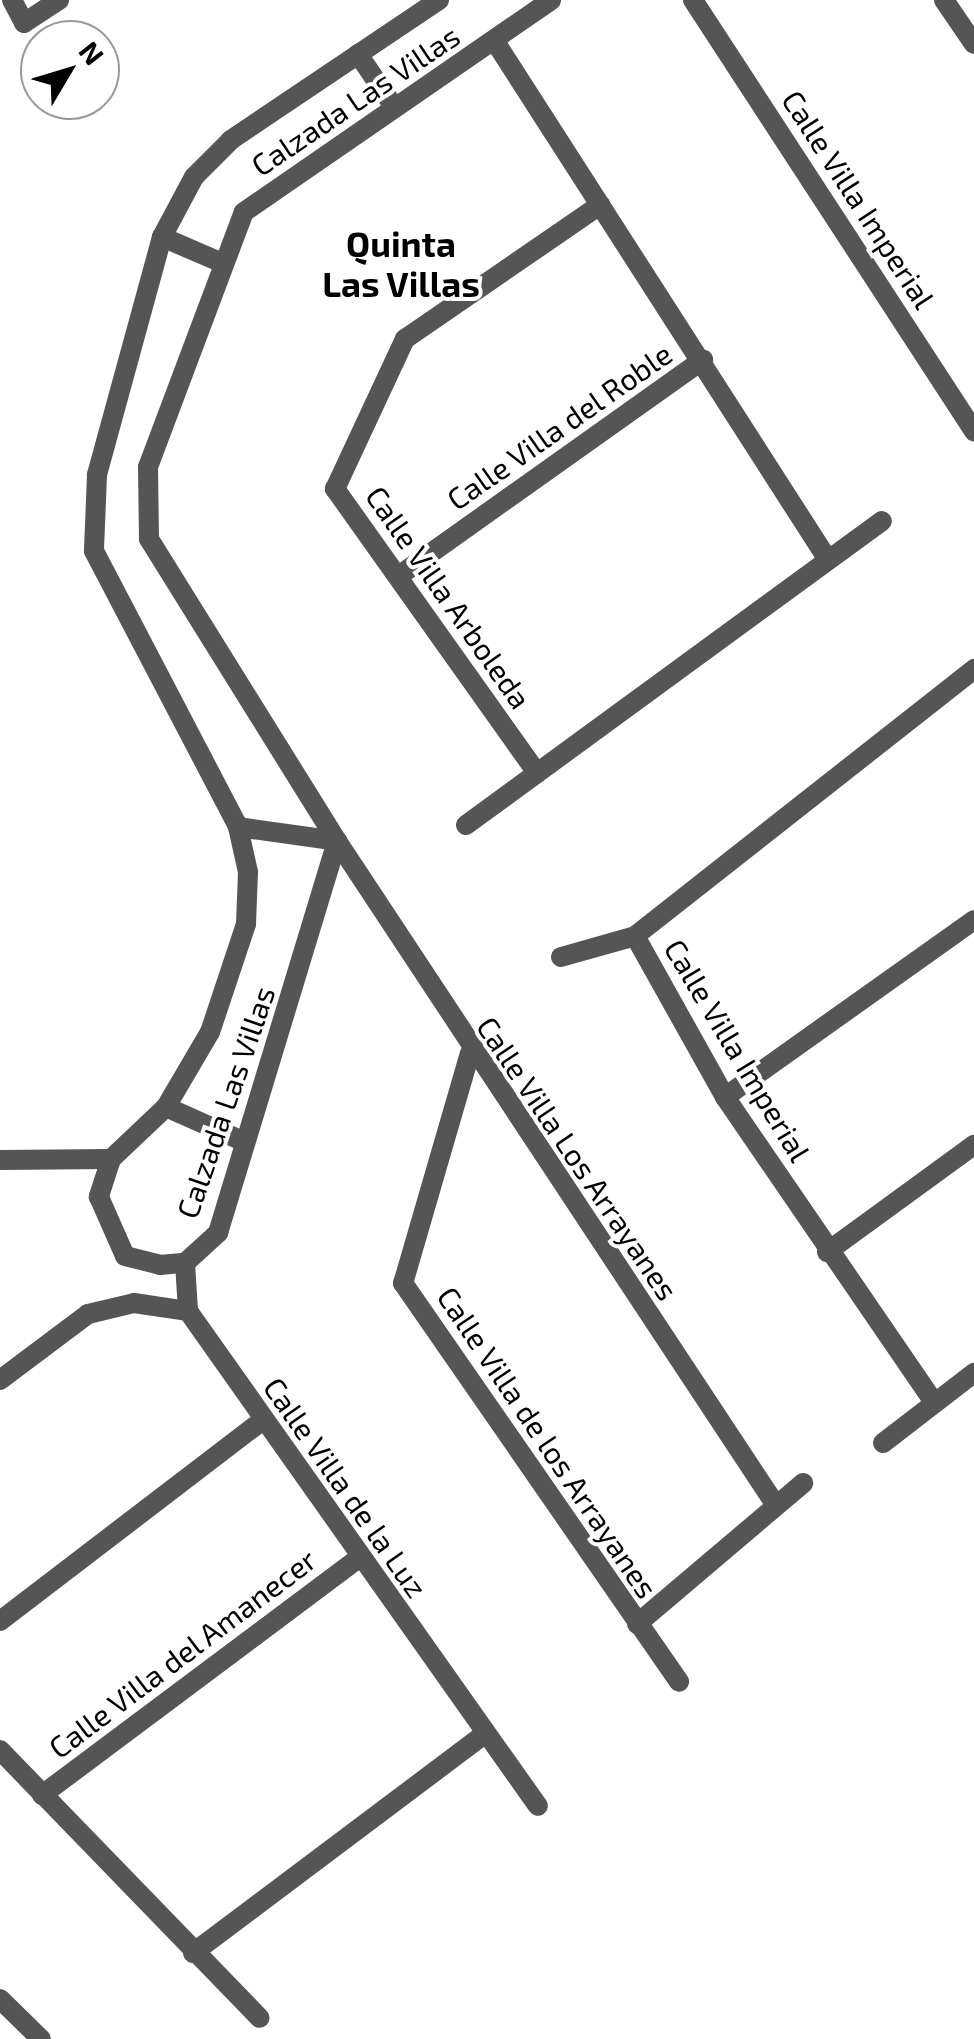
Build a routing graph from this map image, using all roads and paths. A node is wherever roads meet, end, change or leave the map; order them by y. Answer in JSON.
{"nodes":[{"id":1,"x":12,"y":0,"type":"edge"},
{"id":2,"x":59,"y":0,"type":"edge"},
{"id":3,"x":439,"y":0,"type":"edge"},
{"id":4,"x":552,"y":0,"type":"edge"},
{"id":5,"x":693,"y":0,"type":"edge"},
{"id":6,"x":944,"y":0,"type":"edge"},
{"id":7,"x":496,"y":43,"type":"junction"},
{"id":8,"x":974,"y":44,"type":"edge"},
{"id":9,"x":358,"y":54,"type":"junction"},
{"id":10,"x":394,"y":108,"type":"junction"},
{"id":11,"x":600,"y":205,"type":"junction"},
{"id":12,"x":162,"y":238,"type":"junction"},
{"id":13,"x":220,"y":262,"type":"junction"},
{"id":14,"x":702,"y":360,"type":"junction"},
{"id":15,"x":974,"y":431,"type":"edge"},
{"id":16,"x":882,"y":521,"type":"dead end"},
{"id":17,"x":828,"y":560,"type":"junction"},
{"id":18,"x":400,"y":575,"type":"junction"},
{"id":19,"x":974,"y":669,"type":"edge"},
{"id":20,"x":537,"y":773,"type":"junction"},
{"id":21,"x":466,"y":825,"type":"dead end"},
{"id":22,"x":238,"y":827,"type":"junction"},
{"id":23,"x":336,"y":842,"type":"junction"},
{"id":24,"x":974,"y":920,"type":"edge"},
{"id":25,"x":635,"y":936,"type":"junction"},
{"id":26,"x":561,"y":957,"type":"dead end"},
{"id":27,"x":470,"y":1053,"type":"junction"},
{"id":28,"x":725,"y":1097,"type":"junction"},
{"id":29,"x":166,"y":1107,"type":"junction"},
{"id":30,"x":240,"y":1140,"type":"junction"},
{"id":31,"x":974,"y":1145,"type":"edge"},
{"id":32,"x":111,"y":1159,"type":"junction"},
{"id":33,"x":0,"y":1160,"type":"edge"},
{"id":34,"x":827,"y":1252,"type":"junction"},
{"id":35,"x":186,"y":1263,"type":"junction"},
{"id":36,"x":188,"y":1311,"type":"junction"},
{"id":37,"x":974,"y":1373,"type":"edge"},
{"id":38,"x":0,"y":1380,"type":"edge"},
{"id":39,"x":934,"y":1402,"type":"junction"},
{"id":40,"x":263,"y":1420,"type":"junction"},
{"id":41,"x":883,"y":1443,"type":"dead end"},
{"id":42,"x":803,"y":1483,"type":"dead end"},
{"id":43,"x":775,"y":1504,"type":"junction"},
{"id":44,"x":358,"y":1559,"type":"junction"},
{"id":45,"x":0,"y":1621,"type":"edge"},
{"id":46,"x":637,"y":1624,"type":"junction"},
{"id":47,"x":679,"y":1682,"type":"dead end"},
{"id":48,"x":483,"y":1735,"type":"junction"},
{"id":49,"x":0,"y":1750,"type":"edge"},
{"id":50,"x":42,"y":1795,"type":"junction"},
{"id":51,"x":538,"y":1806,"type":"dead end"},
{"id":52,"x":194,"y":1953,"type":"junction"},
{"id":53,"x":0,"y":1998,"type":"edge"},
{"id":54,"x":260,"y":2018,"type":"dead end"},
{"id":55,"x":40,"y":2039,"type":"edge"}],
"edges":[{"from":1,"to":2,"type":"street"},
{"from":3,"to":9,"type":"street","name":"Calzada Las Villas"},
{"from":4,"to":7,"type":"street","name":"Calzada Las Villas"},
{"from":5,"to":15,"type":"street","name":"Calle Villa Imperial"},
{"from":6,"to":8,"type":"street"},
{"from":7,"to":10,"type":"street","name":"Calzada Las Villas"},
{"from":7,"to":11,"type":"street"},
{"from":9,"to":10,"type":"street"},
{"from":9,"to":12,"type":"street","name":"Calzada Las Villas"},
{"from":10,"to":13,"type":"street","name":"Calzada Las Villas"},
{"from":11,"to":14,"type":"street"},
{"from":11,"to":18,"type":"street","name":"Calle Villa Arboleda"},
{"from":12,"to":13,"type":"street"},
{"from":12,"to":22,"type":"street","name":"Calzada Las Villas"},
{"from":13,"to":23,"type":"street","name":"Calzada Las Villas"},
{"from":14,"to":17,"type":"street"},
{"from":14,"to":18,"type":"street","name":"Calle Villa del Roble"},
{"from":16,"to":17,"type":"street"},
{"from":17,"to":20,"type":"street"},
{"from":18,"to":20,"type":"street","name":"Calle Villa Arboleda"},
{"from":19,"to":25,"type":"street","name":"Calle Villa Imperial"},
{"from":20,"to":21,"type":"street"},
{"from":22,"to":23,"type":"street"},
{"from":22,"to":29,"type":"street","name":"Calzada Las Villas"},
{"from":23,"to":27,"type":"street","name":"Calle Villa Los Arrayanes"},
{"from":23,"to":30,"type":"street","name":"Calzada Las Villas"},
{"from":24,"to":28,"type":"street"},
{"from":25,"to":26,"type":"street"},
{"from":25,"to":28,"type":"street","name":"Calle Villa Imperial"},
{"from":27,"to":43,"type":"street","name":"Calle Villa Los Arrayanes"},
{"from":27,"to":46,"type":"street","name":"Calle Villa de los Arrayanes"},
{"from":28,"to":34,"type":"street","name":"Calle Villa Imperial"},
{"from":29,"to":30,"type":"street"},
{"from":29,"to":32,"type":"street","name":"Calzada Las Villas"},
{"from":30,"to":35,"type":"street","name":"Calzada Las Villas"},
{"from":31,"to":34,"type":"street"},
{"from":32,"to":33,"type":"street"},
{"from":32,"to":35,"type":"street","name":"Calzada Las Villas"},
{"from":34,"to":39,"type":"street","name":"Calle Villa Imperial"},
{"from":35,"to":36,"type":"street"},
{"from":36,"to":38,"type":"street"},
{"from":36,"to":40,"type":"street","name":"Calle Villa de la Luz"},
{"from":37,"to":39,"type":"street"},
{"from":39,"to":41,"type":"street"},
{"from":40,"to":44,"type":"street","name":"Calle Villa de la Luz"},
{"from":40,"to":45,"type":"street"},
{"from":42,"to":43,"type":"street"},
{"from":43,"to":46,"type":"street"},
{"from":44,"to":48,"type":"street","name":"Calle Villa de la Luz"},
{"from":44,"to":50,"type":"street","name":"Calle Villa del Amanecer"},
{"from":46,"to":47,"type":"street","name":"Calle Villa de los Arrayanes"},
{"from":48,"to":51,"type":"street","name":"Calle Villa de la Luz"},
{"from":48,"to":52,"type":"street"},
{"from":49,"to":50,"type":"street"},
{"from":50,"to":52,"type":"street"},
{"from":52,"to":54,"type":"street"},
{"from":53,"to":55,"type":"street"}]}
